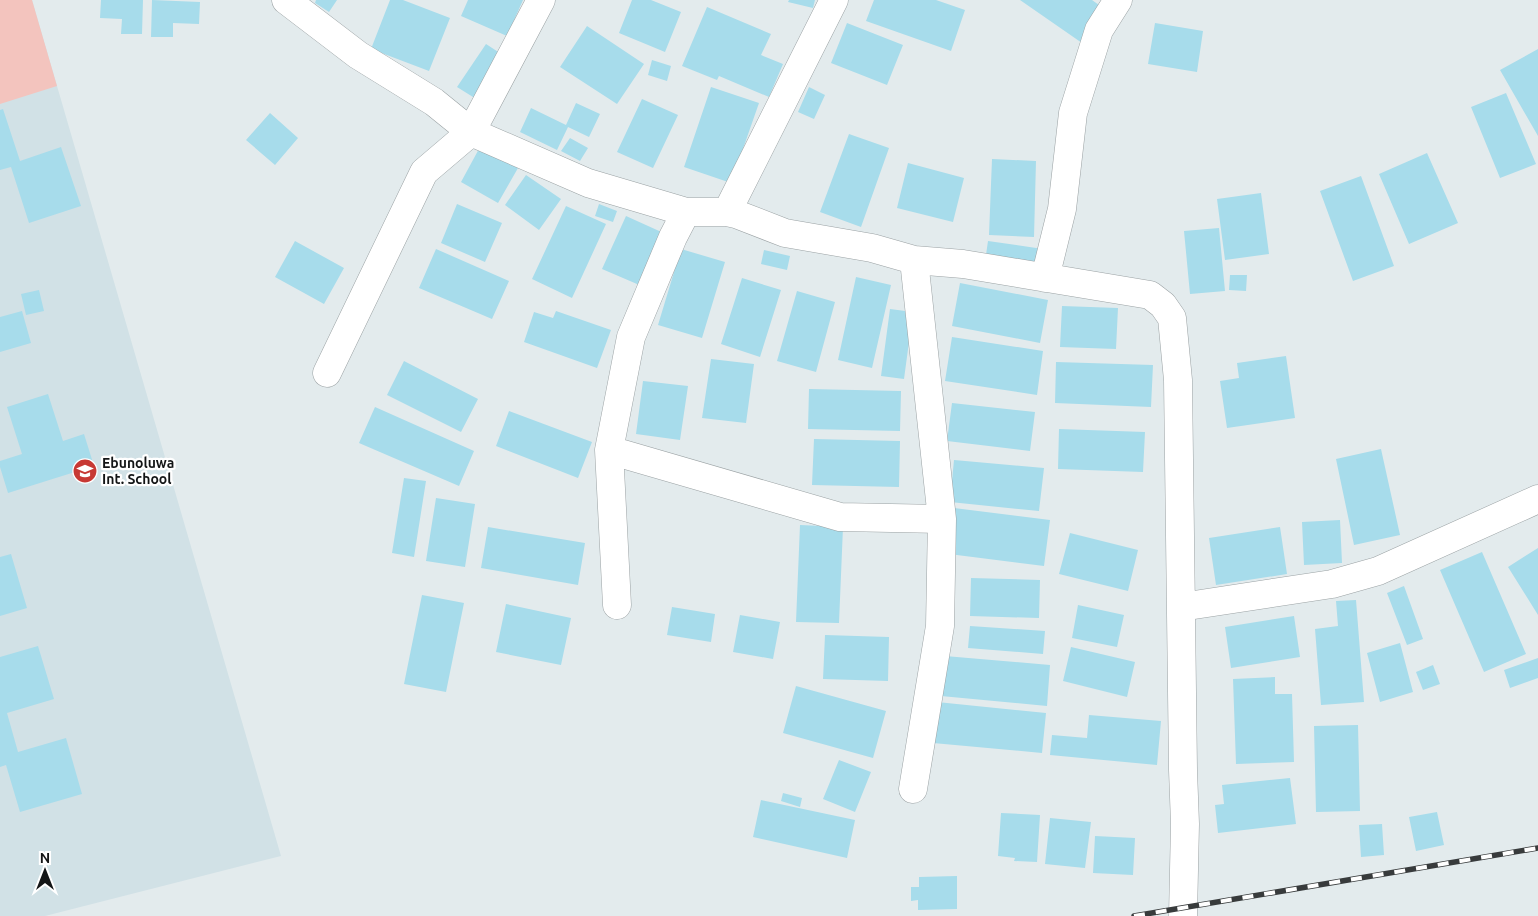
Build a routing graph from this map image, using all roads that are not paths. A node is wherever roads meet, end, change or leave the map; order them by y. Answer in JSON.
{"nodes":[{"id":1,"x":286,"y":0,"type":"edge"},
{"id":2,"x":541,"y":0,"type":"edge"},
{"id":3,"x":834,"y":0,"type":"edge"},
{"id":4,"x":1118,"y":0,"type":"edge"},
{"id":5,"x":471,"y":132,"type":"junction"},
{"id":6,"x":686,"y":212,"type":"junction"},
{"id":7,"x":728,"y":212,"type":"junction"},
{"id":8,"x":914,"y":260,"type":"junction"},
{"id":9,"x":1045,"y":278,"type":"junction"},
{"id":10,"x":327,"y":373,"type":"dead end"},
{"id":11,"x":609,"y":450,"type":"junction"},
{"id":12,"x":1538,"y":499,"type":"edge"},
{"id":13,"x":942,"y":519,"type":"junction"},
{"id":14,"x":618,"y":605,"type":"dead end"},
{"id":15,"x":1181,"y":608,"type":"junction"},
{"id":16,"x":913,"y":789,"type":"dead end"},
{"id":17,"x":1183,"y":916,"type":"edge"}],
"edges":[{"from":1,"to":5,"type":"street"},
{"from":2,"to":5,"type":"street"},
{"from":3,"to":7,"type":"street"},
{"from":4,"to":9,"type":"street"},
{"from":5,"to":6,"type":"street"},
{"from":5,"to":10,"type":"street"},
{"from":6,"to":7,"type":"street"},
{"from":6,"to":11,"type":"street"},
{"from":7,"to":8,"type":"street"},
{"from":8,"to":9,"type":"street"},
{"from":8,"to":13,"type":"street"},
{"from":9,"to":15,"type":"street"},
{"from":11,"to":13,"type":"street"},
{"from":11,"to":14,"type":"street"},
{"from":12,"to":15,"type":"street"},
{"from":13,"to":16,"type":"street"},
{"from":15,"to":17,"type":"street"}]}
